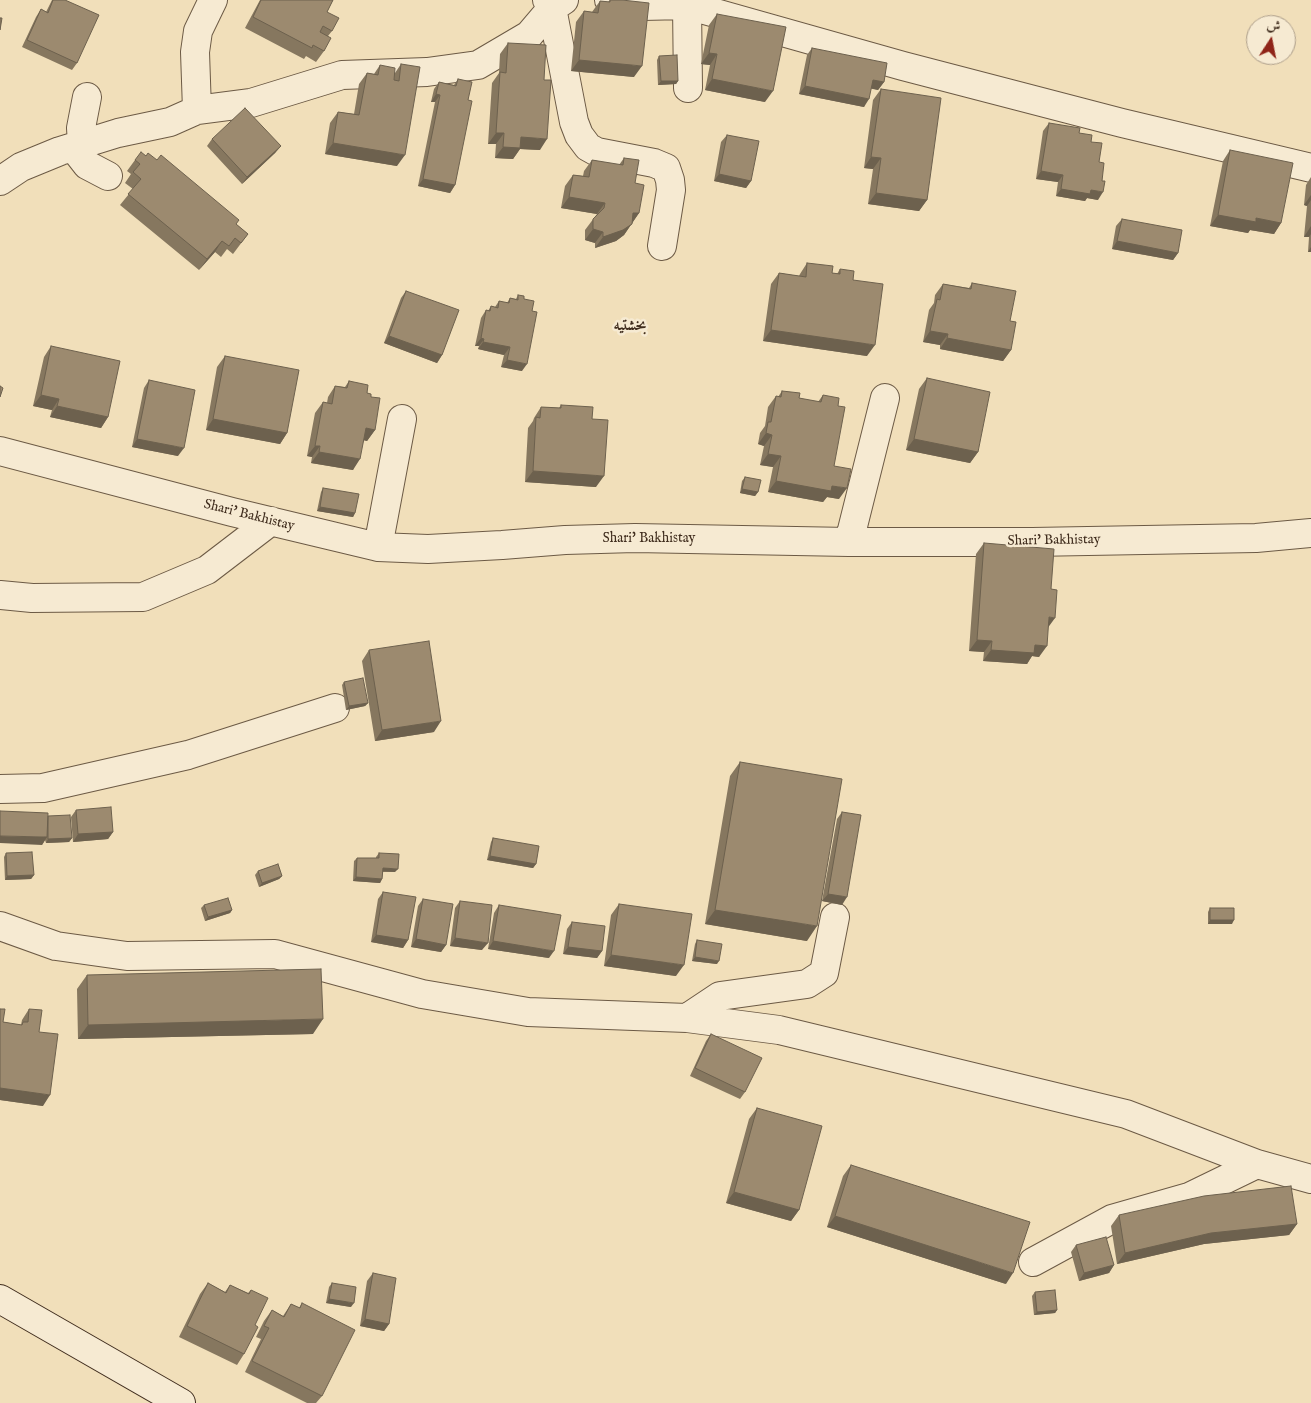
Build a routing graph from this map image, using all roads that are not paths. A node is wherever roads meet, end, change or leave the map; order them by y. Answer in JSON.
{"nodes":[{"id":1,"x":213,"y":0,"type":"edge"},
{"id":2,"x":609,"y":0,"type":"edge"},
{"id":3,"x":554,"y":3,"type":"edge"},
{"id":4,"x":686,"y":6,"type":"junction"},
{"id":5,"x":688,"y":88,"type":"dead end"},
{"id":6,"x":87,"y":97,"type":"dead end"},
{"id":7,"x":197,"y":110,"type":"junction"},
{"id":8,"x":77,"y":145,"type":"junction"},
{"id":9,"x":1311,"y":168,"type":"edge"},
{"id":10,"x":108,"y":176,"type":"dead end"},
{"id":11,"x":0,"y":181,"type":"edge"},
{"id":12,"x":662,"y":246,"type":"dead end"},
{"id":13,"x":885,"y":398,"type":"dead end"},
{"id":14,"x":402,"y":419,"type":"dead end"},
{"id":15,"x":0,"y":451,"type":"edge"},
{"id":16,"x":271,"y":521,"type":"junction"},
{"id":17,"x":1311,"y":533,"type":"edge"},
{"id":18,"x":849,"y":542,"type":"junction"},
{"id":19,"x":378,"y":547,"type":"junction"},
{"id":20,"x":0,"y":595,"type":"edge"},
{"id":21,"x":335,"y":708,"type":"dead end"},
{"id":22,"x":0,"y":789,"type":"edge"},
{"id":23,"x":835,"y":916,"type":"dead end"},
{"id":24,"x":0,"y":926,"type":"edge"},
{"id":25,"x":687,"y":1018,"type":"junction"},
{"id":26,"x":1257,"y":1164,"type":"junction"},
{"id":27,"x":1311,"y":1179,"type":"edge"},
{"id":28,"x":1032,"y":1262,"type":"dead end"},
{"id":29,"x":0,"y":1299,"type":"edge"},
{"id":30,"x":181,"y":1403,"type":"edge"}],
"edges":[{"from":1,"to":7,"type":"street"},
{"from":2,"to":4,"type":"street"},
{"from":3,"to":7,"type":"street"},
{"from":3,"to":12,"type":"street"},
{"from":4,"to":5,"type":"street"},
{"from":4,"to":9,"type":"street"},
{"from":6,"to":8,"type":"street"},
{"from":7,"to":8,"type":"street"},
{"from":8,"to":10,"type":"street"},
{"from":8,"to":11,"type":"street"},
{"from":13,"to":18,"type":"street"},
{"from":14,"to":19,"type":"street"},
{"from":15,"to":16,"type":"street","name":"Shari' Bakhistay"},
{"from":16,"to":19,"type":"street","name":"Shari' Bakhistay"},
{"from":16,"to":20,"type":"street"},
{"from":17,"to":18,"type":"street","name":"Shari' Bakhistay"},
{"from":18,"to":19,"type":"street","name":"Shari' Bakhistay"},
{"from":21,"to":22,"type":"street"},
{"from":23,"to":25,"type":"street"},
{"from":24,"to":25,"type":"street"},
{"from":25,"to":26,"type":"street"},
{"from":26,"to":27,"type":"street"},
{"from":26,"to":28,"type":"street"},
{"from":29,"to":30,"type":"street"}]}
